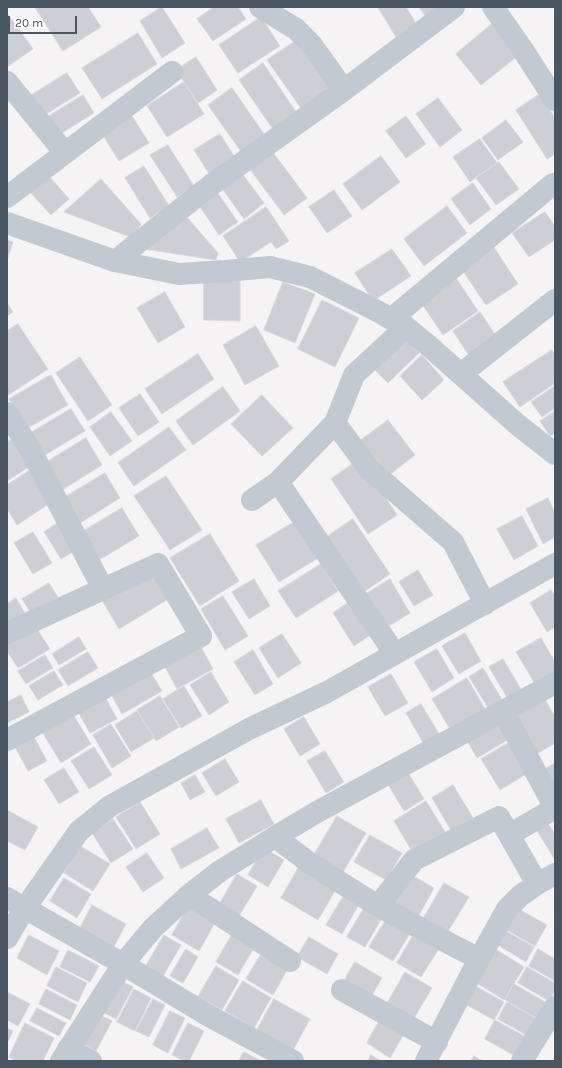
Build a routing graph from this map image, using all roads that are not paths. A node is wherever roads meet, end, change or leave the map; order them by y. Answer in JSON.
{"nodes":[{"id":1,"x":260,"y":7,"type":"edge"},
{"id":2,"x":454,"y":7,"type":"edge"},
{"id":3,"x":493,"y":7,"type":"edge"},
{"id":4,"x":172,"y":72,"type":"dead end"},
{"id":5,"x":7,"y":82,"type":"edge"},
{"id":6,"x":344,"y":90,"type":"junction"},
{"id":7,"x":555,"y":100,"type":"edge"},
{"id":8,"x":65,"y":154,"type":"junction"},
{"id":9,"x":553,"y":184,"type":"dead end"},
{"id":10,"x":7,"y":197,"type":"edge"},
{"id":11,"x":7,"y":223,"type":"edge"},
{"id":12,"x":115,"y":261,"type":"junction"},
{"id":13,"x":555,"y":300,"type":"edge"},
{"id":14,"x":398,"y":323,"type":"junction"},
{"id":15,"x":461,"y":374,"type":"junction"},
{"id":16,"x":7,"y":413,"type":"edge"},
{"id":17,"x":335,"y":423,"type":"junction"},
{"id":18,"x":555,"y":454,"type":"edge"},
{"id":19,"x":278,"y":482,"type":"junction"},
{"id":20,"x":252,"y":500,"type":"dead end"},
{"id":21,"x":555,"y":564,"type":"edge"},
{"id":22,"x":103,"y":589,"type":"junction"},
{"id":23,"x":485,"y":604,"type":"junction"},
{"id":24,"x":7,"y":632,"type":"edge"},
{"id":25,"x":395,"y":654,"type":"junction"},
{"id":26,"x":555,"y":683,"type":"edge"},
{"id":27,"x":503,"y":711,"type":"junction"},
{"id":28,"x":7,"y":740,"type":"edge"},
{"id":29,"x":555,"y":808,"type":"edge"},
{"id":30,"x":509,"y":835,"type":"junction"},
{"id":31,"x":275,"y":837,"type":"junction"},
{"id":32,"x":546,"y":879,"type":"edge"},
{"id":33,"x":189,"y":895,"type":"junction"},
{"id":34,"x":16,"y":903,"type":"edge"},
{"id":35,"x":378,"y":906,"type":"junction"},
{"id":36,"x":7,"y":938,"type":"edge"},
{"id":37,"x":478,"y":959,"type":"junction"},
{"id":38,"x":290,"y":961,"type":"dead end"},
{"id":39,"x":123,"y":964,"type":"junction"},
{"id":40,"x":342,"y":990,"type":"dead end"},
{"id":41,"x":555,"y":1007,"type":"edge"},
{"id":42,"x":437,"y":1042,"type":"junction"},
{"id":43,"x":64,"y":1055,"type":"edge"},
{"id":44,"x":91,"y":1061,"type":"edge"},
{"id":45,"x":293,"y":1061,"type":"edge"},
{"id":46,"x":426,"y":1061,"type":"edge"},
{"id":47,"x":522,"y":1061,"type":"edge"}],
"edges":[{"from":1,"to":6,"type":"street"},
{"from":2,"to":6,"type":"street"},
{"from":3,"to":7,"type":"street"},
{"from":4,"to":8,"type":"street"},
{"from":5,"to":8,"type":"street"},
{"from":6,"to":12,"type":"street"},
{"from":8,"to":10,"type":"street"},
{"from":9,"to":14,"type":"street"},
{"from":11,"to":12,"type":"street"},
{"from":12,"to":14,"type":"street"},
{"from":13,"to":15,"type":"street"},
{"from":14,"to":15,"type":"street"},
{"from":14,"to":17,"type":"street"},
{"from":15,"to":18,"type":"street"},
{"from":16,"to":22,"type":"street"},
{"from":17,"to":19,"type":"street"},
{"from":17,"to":23,"type":"street"},
{"from":19,"to":20,"type":"street"},
{"from":19,"to":25,"type":"street"},
{"from":21,"to":23,"type":"street"},
{"from":22,"to":24,"type":"street"},
{"from":22,"to":28,"type":"street"},
{"from":23,"to":25,"type":"street"},
{"from":25,"to":34,"type":"street"},
{"from":26,"to":27,"type":"street"},
{"from":27,"to":29,"type":"street"},
{"from":27,"to":31,"type":"street"},
{"from":29,"to":30,"type":"street"},
{"from":30,"to":32,"type":"street"},
{"from":30,"to":35,"type":"street"},
{"from":31,"to":33,"type":"street"},
{"from":31,"to":35,"type":"street"},
{"from":32,"to":37,"type":"street"},
{"from":33,"to":38,"type":"street"},
{"from":33,"to":39,"type":"street"},
{"from":34,"to":36,"type":"street"},
{"from":34,"to":39,"type":"street"},
{"from":35,"to":37,"type":"street"},
{"from":37,"to":42,"type":"street"},
{"from":39,"to":43,"type":"street"},
{"from":39,"to":45,"type":"street"},
{"from":40,"to":42,"type":"street"},
{"from":41,"to":47,"type":"street"},
{"from":42,"to":46,"type":"street"},
{"from":43,"to":44,"type":"street"}]}
